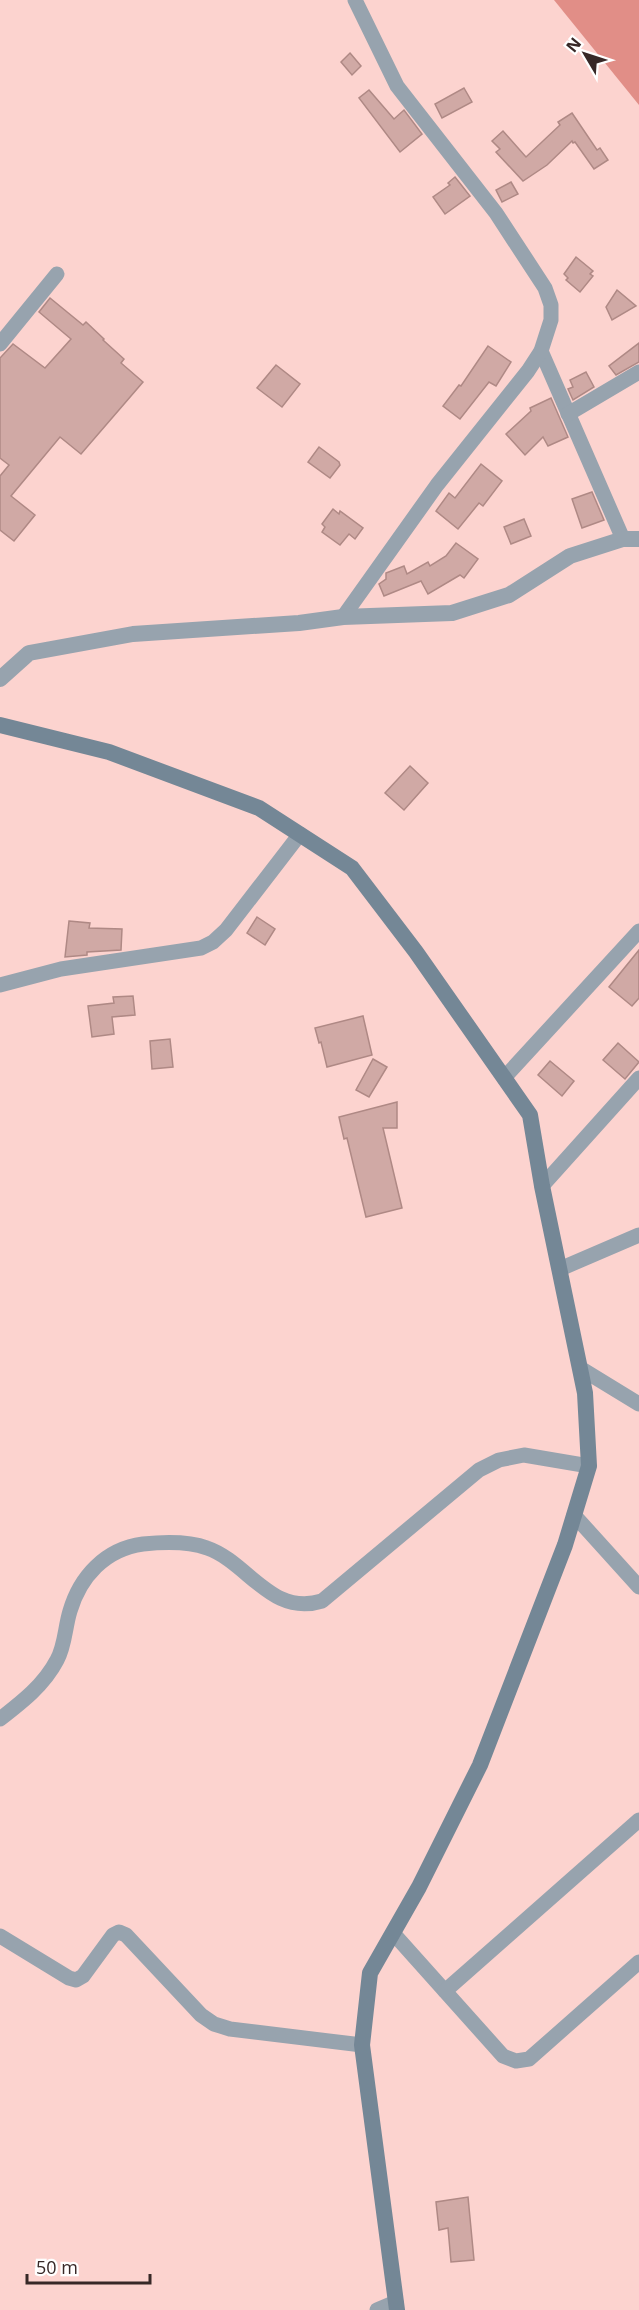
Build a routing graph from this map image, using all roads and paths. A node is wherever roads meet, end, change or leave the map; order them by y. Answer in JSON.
{"nodes":[{"id":1,"x":355,"y":0,"type":"edge"},
{"id":2,"x":57,"y":274,"type":"dead end"},
{"id":3,"x":6,"y":325,"type":"edge"},
{"id":4,"x":0,"y":344,"type":"edge"},
{"id":5,"x":541,"y":351,"type":"junction"},
{"id":6,"x":639,"y":372,"type":"edge"},
{"id":7,"x":568,"y":414,"type":"junction"},
{"id":8,"x":631,"y":539,"type":"edge"},
{"id":9,"x":343,"y":617,"type":"junction"},
{"id":10,"x":0,"y":679,"type":"edge"},
{"id":11,"x":0,"y":725,"type":"edge"},
{"id":12,"x":300,"y":834,"type":"junction"},
{"id":13,"x":639,"y":931,"type":"edge"},
{"id":14,"x":0,"y":985,"type":"edge"},
{"id":15,"x":504,"y":1078,"type":"junction"},
{"id":16,"x":639,"y":1078,"type":"edge"},
{"id":17,"x":542,"y":1186,"type":"junction"},
{"id":18,"x":639,"y":1235,"type":"edge"},
{"id":19,"x":560,"y":1269,"type":"junction"},
{"id":20,"x":580,"y":1368,"type":"junction"},
{"id":21,"x":639,"y":1404,"type":"edge"},
{"id":22,"x":589,"y":1466,"type":"junction"},
{"id":23,"x":574,"y":1515,"type":"junction"},
{"id":24,"x":639,"y":1587,"type":"edge"},
{"id":25,"x":0,"y":1719,"type":"edge"},
{"id":26,"x":639,"y":1820,"type":"edge"},
{"id":27,"x":393,"y":1933,"type":"junction"},
{"id":28,"x":0,"y":1936,"type":"edge"},
{"id":29,"x":639,"y":1962,"type":"edge"},
{"id":30,"x":445,"y":1991,"type":"junction"},
{"id":31,"x":362,"y":2045,"type":"junction"},
{"id":32,"x":396,"y":2306,"type":"edge"},
{"id":33,"x":377,"y":2310,"type":"edge"}],
"edges":[{"from":1,"to":5,"type":"street"},
{"from":2,"to":3,"type":"street"},
{"from":3,"to":4,"type":"street"},
{"from":5,"to":7,"type":"street"},
{"from":5,"to":9,"type":"street"},
{"from":6,"to":7,"type":"street"},
{"from":7,"to":8,"type":"street"},
{"from":8,"to":9,"type":"street"},
{"from":9,"to":10,"type":"street"},
{"from":11,"to":12,"type":"main road"},
{"from":12,"to":14,"type":"street"},
{"from":12,"to":15,"type":"main road"},
{"from":13,"to":15,"type":"street"},
{"from":15,"to":17,"type":"main road"},
{"from":16,"to":17,"type":"street"},
{"from":17,"to":19,"type":"main road"},
{"from":18,"to":19,"type":"street"},
{"from":19,"to":20,"type":"main road"},
{"from":20,"to":21,"type":"street"},
{"from":20,"to":22,"type":"main road"},
{"from":22,"to":23,"type":"main road"},
{"from":22,"to":25,"type":"street"},
{"from":23,"to":24,"type":"street"},
{"from":23,"to":27,"type":"main road"},
{"from":26,"to":30,"type":"street"},
{"from":27,"to":30,"type":"street"},
{"from":27,"to":31,"type":"main road"},
{"from":28,"to":31,"type":"street"},
{"from":29,"to":30,"type":"street"},
{"from":31,"to":32,"type":"main road"},
{"from":32,"to":33,"type":"street"}]}
